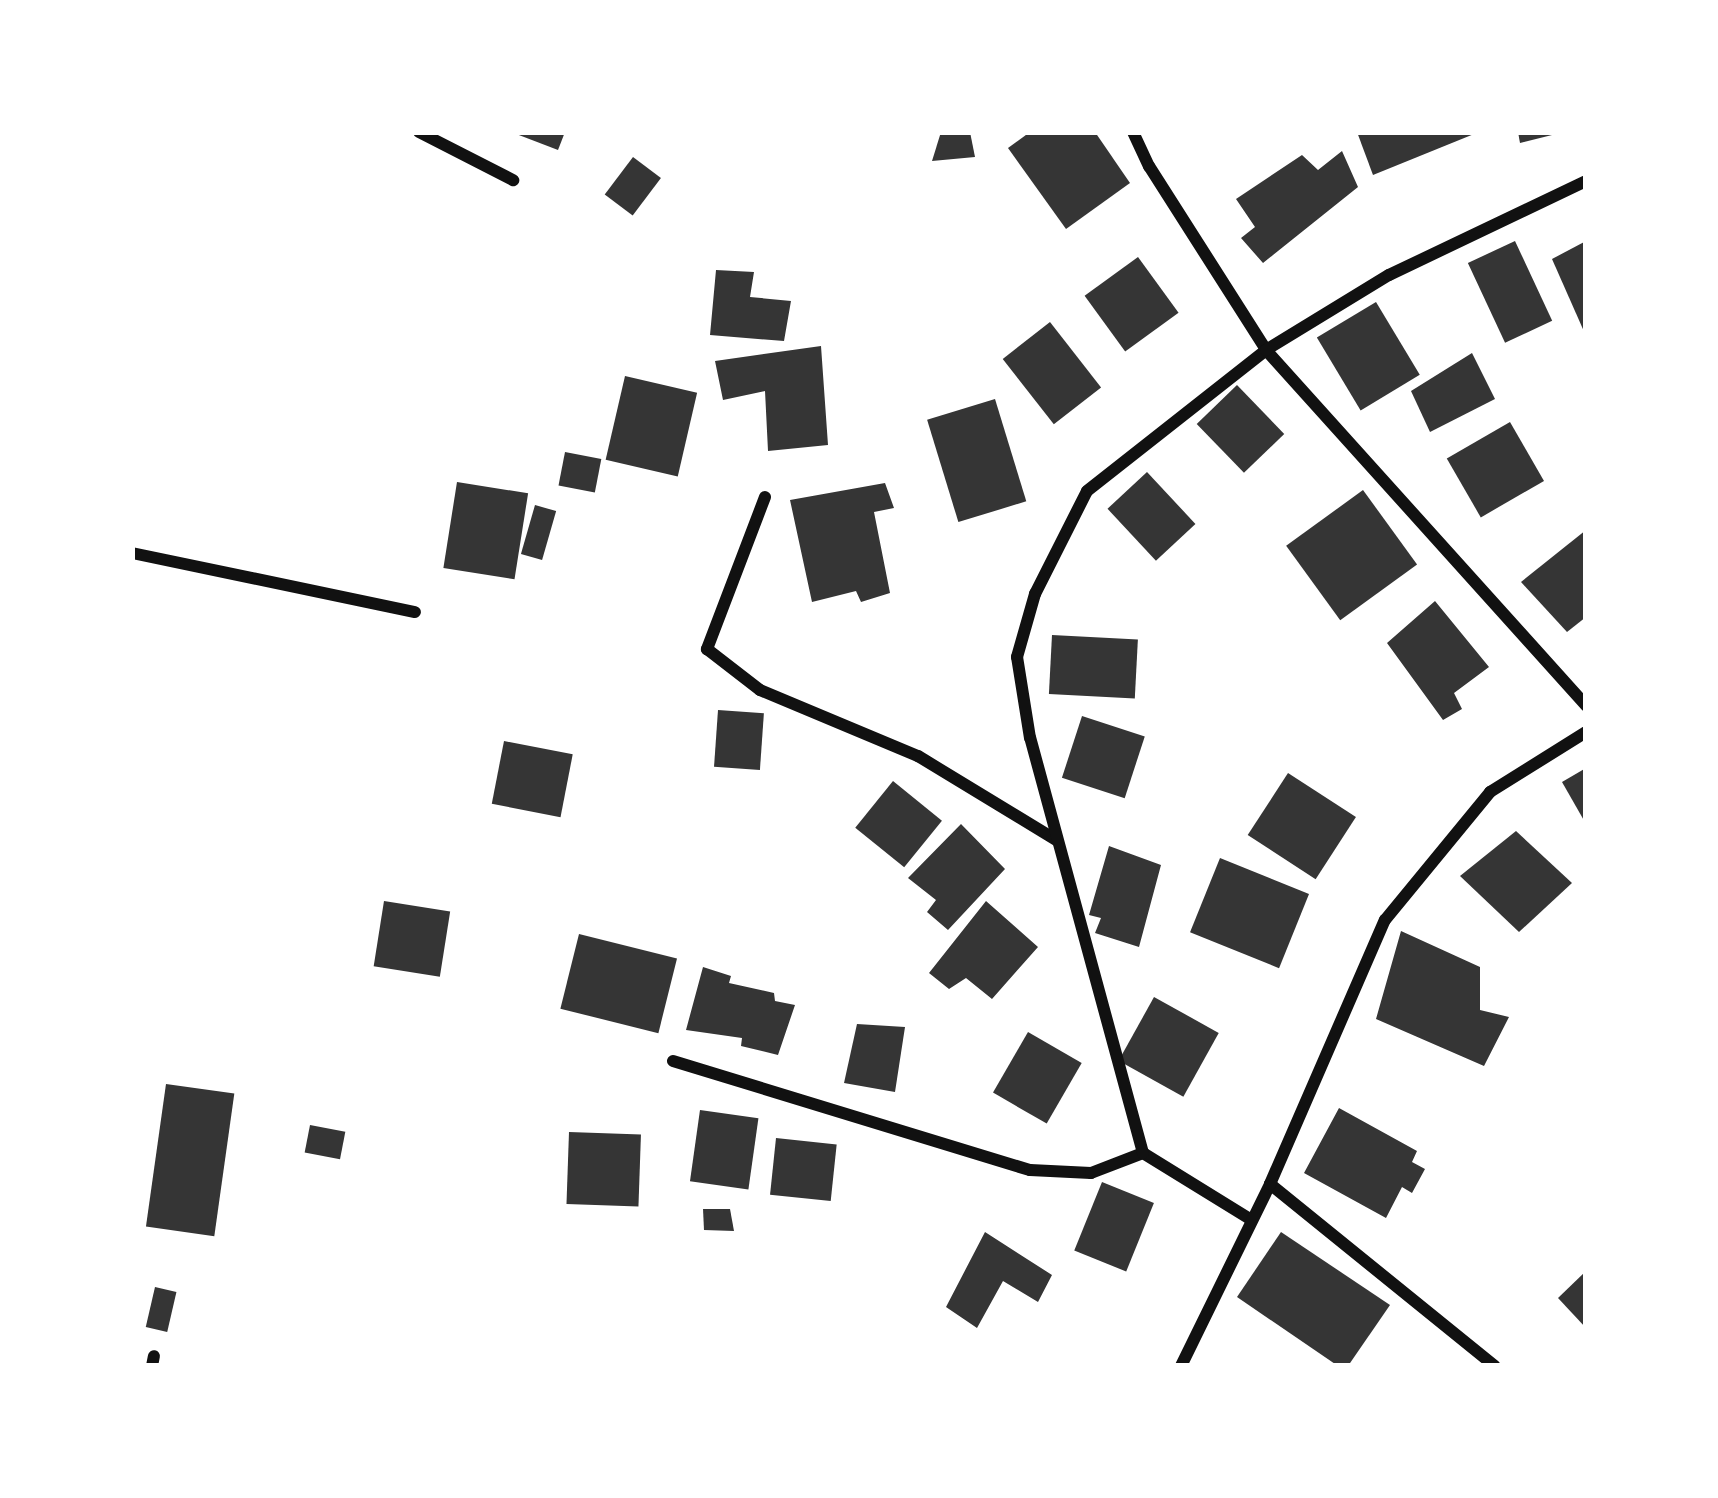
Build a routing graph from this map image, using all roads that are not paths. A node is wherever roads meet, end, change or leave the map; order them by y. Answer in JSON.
{"nodes":[{"id":1,"x":419,"y":132,"type":"edge"},
{"id":2,"x":1133,"y":132,"type":"edge"},
{"id":3,"x":513,"y":180,"type":"dead end"},
{"id":4,"x":1586,"y":181,"type":"edge"},
{"id":5,"x":1266,"y":350,"type":"junction"},
{"id":6,"x":765,"y":497,"type":"dead end"},
{"id":7,"x":132,"y":553,"type":"edge"},
{"id":8,"x":415,"y":612,"type":"dead end"},
{"id":9,"x":1586,"y":706,"type":"edge"},
{"id":10,"x":1586,"y":732,"type":"edge"},
{"id":11,"x":1056,"y":840,"type":"junction"},
{"id":12,"x":673,"y":1060,"type":"dead end"},
{"id":13,"x":1143,"y":1153,"type":"junction"},
{"id":14,"x":1270,"y":1184,"type":"junction"},
{"id":15,"x":1250,"y":1220,"type":"junction"},
{"id":16,"x":1181,"y":1366,"type":"edge"},
{"id":17,"x":1495,"y":1366,"type":"edge"}],
"edges":[{"from":1,"to":3,"type":"street"},
{"from":2,"to":5,"type":"street"},
{"from":4,"to":5,"type":"street"},
{"from":5,"to":9,"type":"street"},
{"from":5,"to":11,"type":"street"},
{"from":6,"to":11,"type":"street"},
{"from":7,"to":8,"type":"street"},
{"from":10,"to":14,"type":"street"},
{"from":11,"to":13,"type":"street"},
{"from":12,"to":13,"type":"street"},
{"from":13,"to":15,"type":"street"},
{"from":14,"to":15,"type":"street"},
{"from":14,"to":17,"type":"street"},
{"from":15,"to":16,"type":"street"}]}
